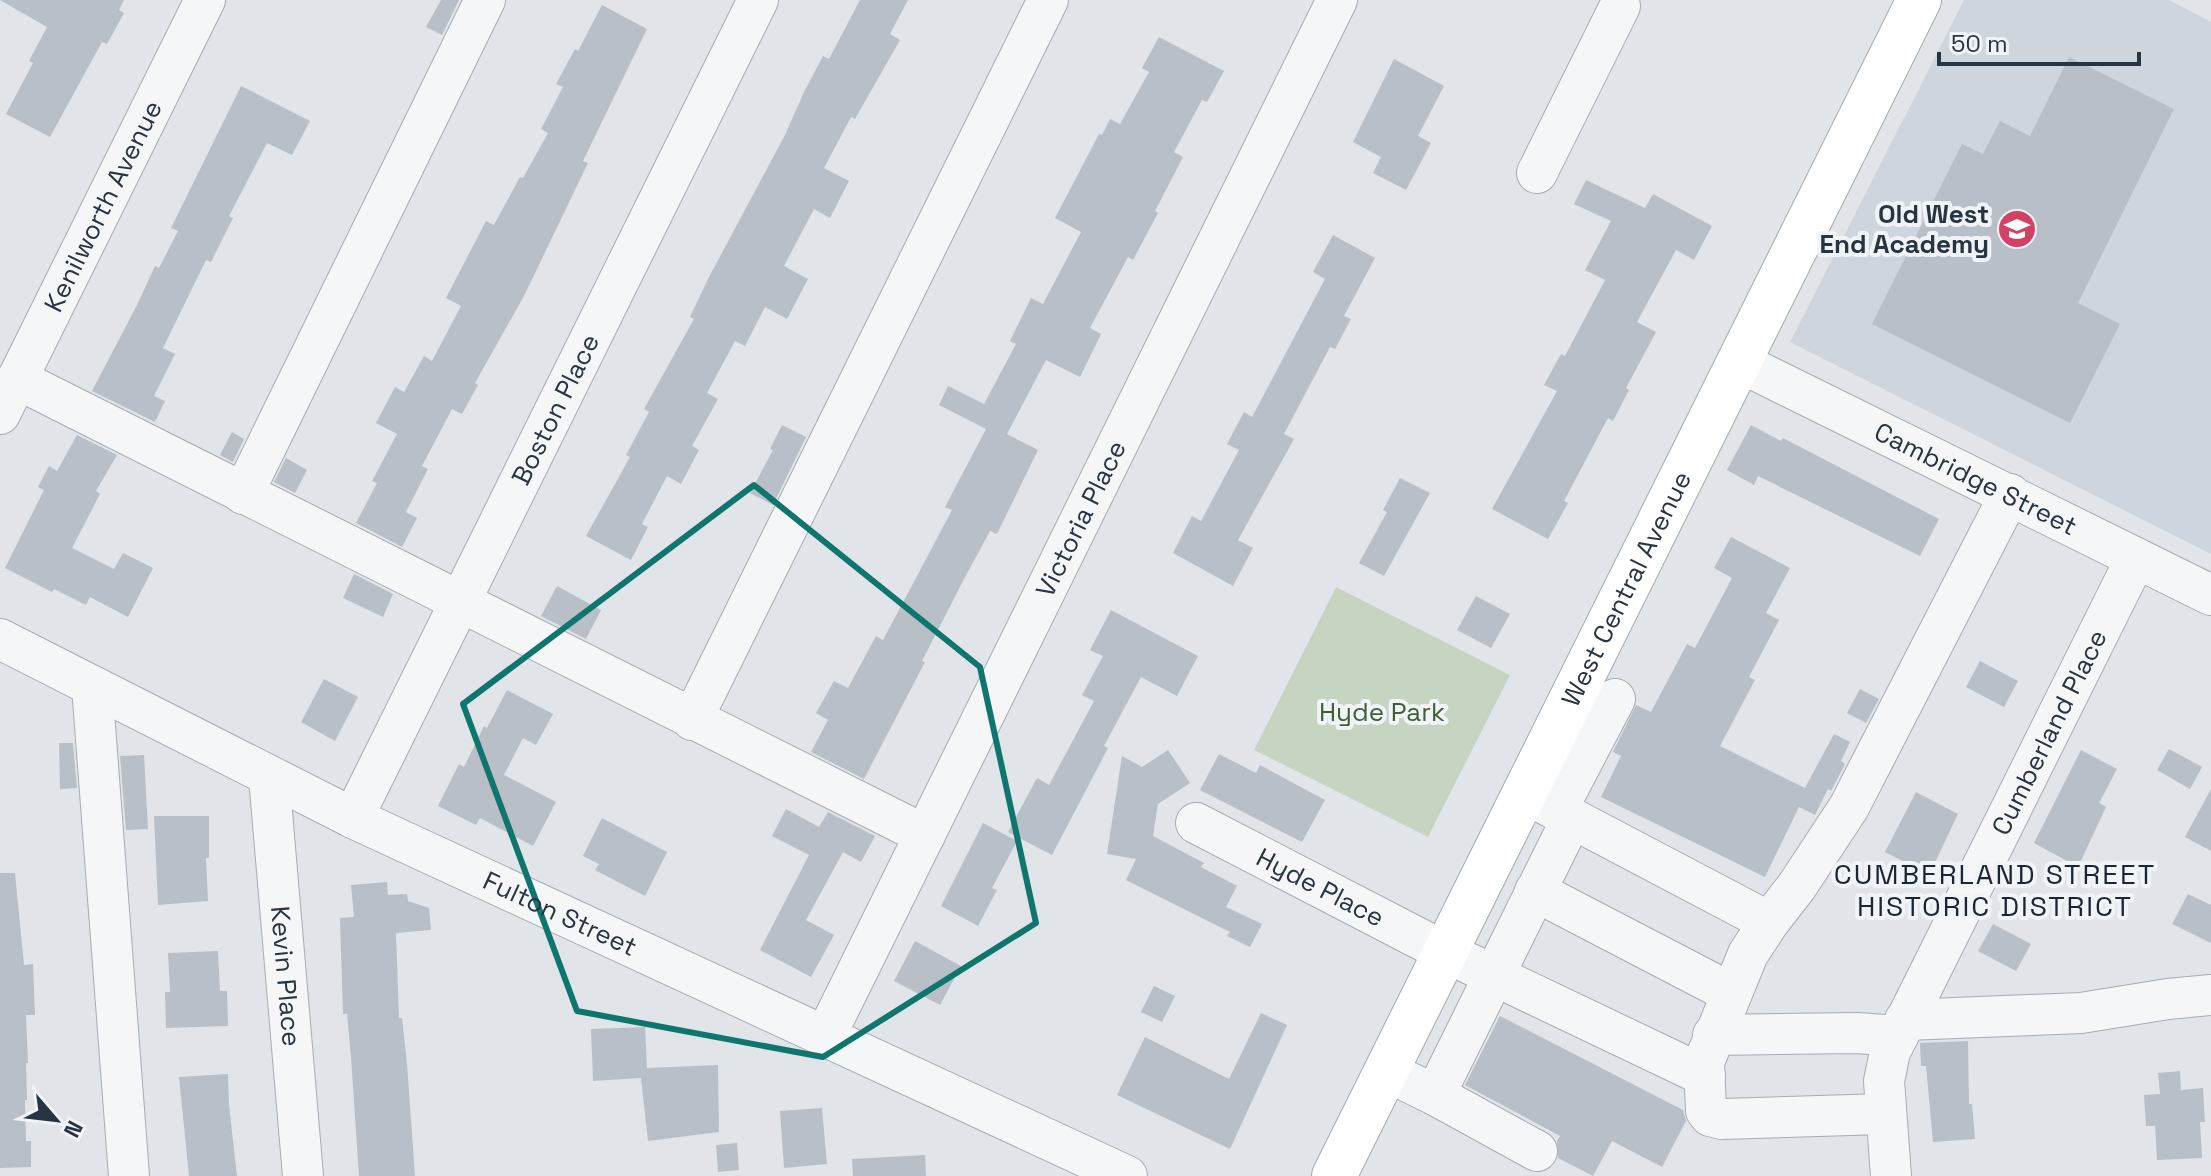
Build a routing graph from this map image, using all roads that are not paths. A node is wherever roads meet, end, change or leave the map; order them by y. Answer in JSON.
{"nodes":[{"id":1,"x":205,"y":0,"type":"edge"},
{"id":2,"x":485,"y":0,"type":"edge"},
{"id":3,"x":758,"y":0,"type":"edge"},
{"id":4,"x":1048,"y":0,"type":"edge"},
{"id":5,"x":1337,"y":0,"type":"edge"},
{"id":6,"x":1919,"y":0,"type":"edge"},
{"id":7,"x":1624,"y":8,"type":"edge"},
{"id":8,"x":1537,"y":173,"type":"dead end"},
{"id":9,"x":1739,"y":362,"type":"junction"},
{"id":10,"x":8,"y":396,"type":"edge"},
{"id":11,"x":243,"y":494,"type":"junction"},
{"id":12,"x":2010,"y":494,"type":"junction"},
{"id":13,"x":2136,"y":558,"type":"junction"},
{"id":14,"x":2211,"y":595,"type":"edge"},
{"id":15,"x":459,"y":603,"type":"junction"},
{"id":16,"x":0,"y":639,"type":"edge"},
{"id":17,"x":92,"y":686,"type":"junction"},
{"id":18,"x":1615,"y":699,"type":"dead end"},
{"id":19,"x":692,"y":720,"type":"junction"},
{"id":20,"x":269,"y":777,"type":"junction"},
{"id":21,"x":1551,"y":807,"type":"junction"},
{"id":22,"x":353,"y":818,"type":"junction"},
{"id":23,"x":1196,"y":823,"type":"dead end"},
{"id":24,"x":925,"y":835,"type":"junction"},
{"id":25,"x":1535,"y":891,"type":"junction"},
{"id":26,"x":1769,"y":922,"type":"junction"},
{"id":27,"x":1445,"y":952,"type":"junction"},
{"id":28,"x":1493,"y":975,"type":"junction"},
{"id":29,"x":1731,"y":993,"type":"junction"},
{"id":30,"x":2211,"y":995,"type":"edge"},
{"id":31,"x":1901,"y":1028,"type":"junction"},
{"id":32,"x":1713,"y":1035,"type":"junction"},
{"id":33,"x":825,"y":1037,"type":"junction"},
{"id":34,"x":1386,"y":1071,"type":"junction"},
{"id":35,"x":1705,"y":1076,"type":"junction"},
{"id":36,"x":1435,"y":1095,"type":"junction"},
{"id":37,"x":1884,"y":1114,"type":"junction"},
{"id":38,"x":1537,"y":1151,"type":"dead end"},
{"id":39,"x":129,"y":1176,"type":"edge"},
{"id":40,"x":303,"y":1176,"type":"edge"},
{"id":41,"x":1127,"y":1176,"type":"edge"},
{"id":42,"x":1334,"y":1176,"type":"edge"},
{"id":43,"x":1891,"y":1176,"type":"edge"}],
"edges":[{"from":1,"to":10,"type":"street","name":"Kenilworth Avenue"},
{"from":2,"to":11,"type":"street"},
{"from":3,"to":15,"type":"street","name":"Boston Place"},
{"from":4,"to":19,"type":"street"},
{"from":5,"to":24,"type":"street","name":"Victoria Place"},
{"from":6,"to":9,"type":"main road","name":"West Central Avenue"},
{"from":7,"to":8,"type":"street"},
{"from":9,"to":12,"type":"street","name":"Cambridge Street"},
{"from":9,"to":21,"type":"main road","name":"West Central Avenue"},
{"from":10,"to":11,"type":"street"},
{"from":11,"to":15,"type":"street"},
{"from":12,"to":13,"type":"street","name":"Cambridge Street"},
{"from":12,"to":26,"type":"street"},
{"from":13,"to":14,"type":"street","name":"Cambridge Street"},
{"from":13,"to":31,"type":"street","name":"Cumberland Place"},
{"from":15,"to":19,"type":"street"},
{"from":15,"to":22,"type":"street","name":"Boston Place"},
{"from":16,"to":17,"type":"street","name":"Fulton Street"},
{"from":17,"to":20,"type":"street","name":"Fulton Street"},
{"from":17,"to":39,"type":"street"},
{"from":18,"to":21,"type":"street"},
{"from":19,"to":24,"type":"street"},
{"from":20,"to":22,"type":"street","name":"Fulton Street"},
{"from":20,"to":40,"type":"street","name":"Kevin Place"},
{"from":21,"to":25,"type":"street"},
{"from":21,"to":26,"type":"street"},
{"from":21,"to":27,"type":"main road","name":"West Central Avenue"},
{"from":22,"to":33,"type":"street","name":"Fulton Street"},
{"from":23,"to":27,"type":"street","name":"Hyde Place"},
{"from":24,"to":33,"type":"street","name":"Victoria Place"},
{"from":25,"to":28,"type":"street"},
{"from":25,"to":29,"type":"street"},
{"from":26,"to":29,"type":"street"},
{"from":27,"to":28,"type":"street","name":"Hyde Place"},
{"from":27,"to":34,"type":"main road","name":"West Central Avenue"},
{"from":28,"to":35,"type":"street","name":"Hyde Place"},
{"from":28,"to":36,"type":"street"},
{"from":29,"to":32,"type":"street"},
{"from":30,"to":31,"type":"street"},
{"from":31,"to":32,"type":"street"},
{"from":31,"to":37,"type":"street","name":"Cumberland Place"},
{"from":32,"to":35,"type":"street"},
{"from":33,"to":41,"type":"street","name":"Fulton Street"},
{"from":34,"to":36,"type":"street"},
{"from":34,"to":42,"type":"main road","name":"West Central Avenue"},
{"from":35,"to":37,"type":"street"},
{"from":36,"to":38,"type":"street"},
{"from":37,"to":43,"type":"street","name":"Cumberland Place"}]}
